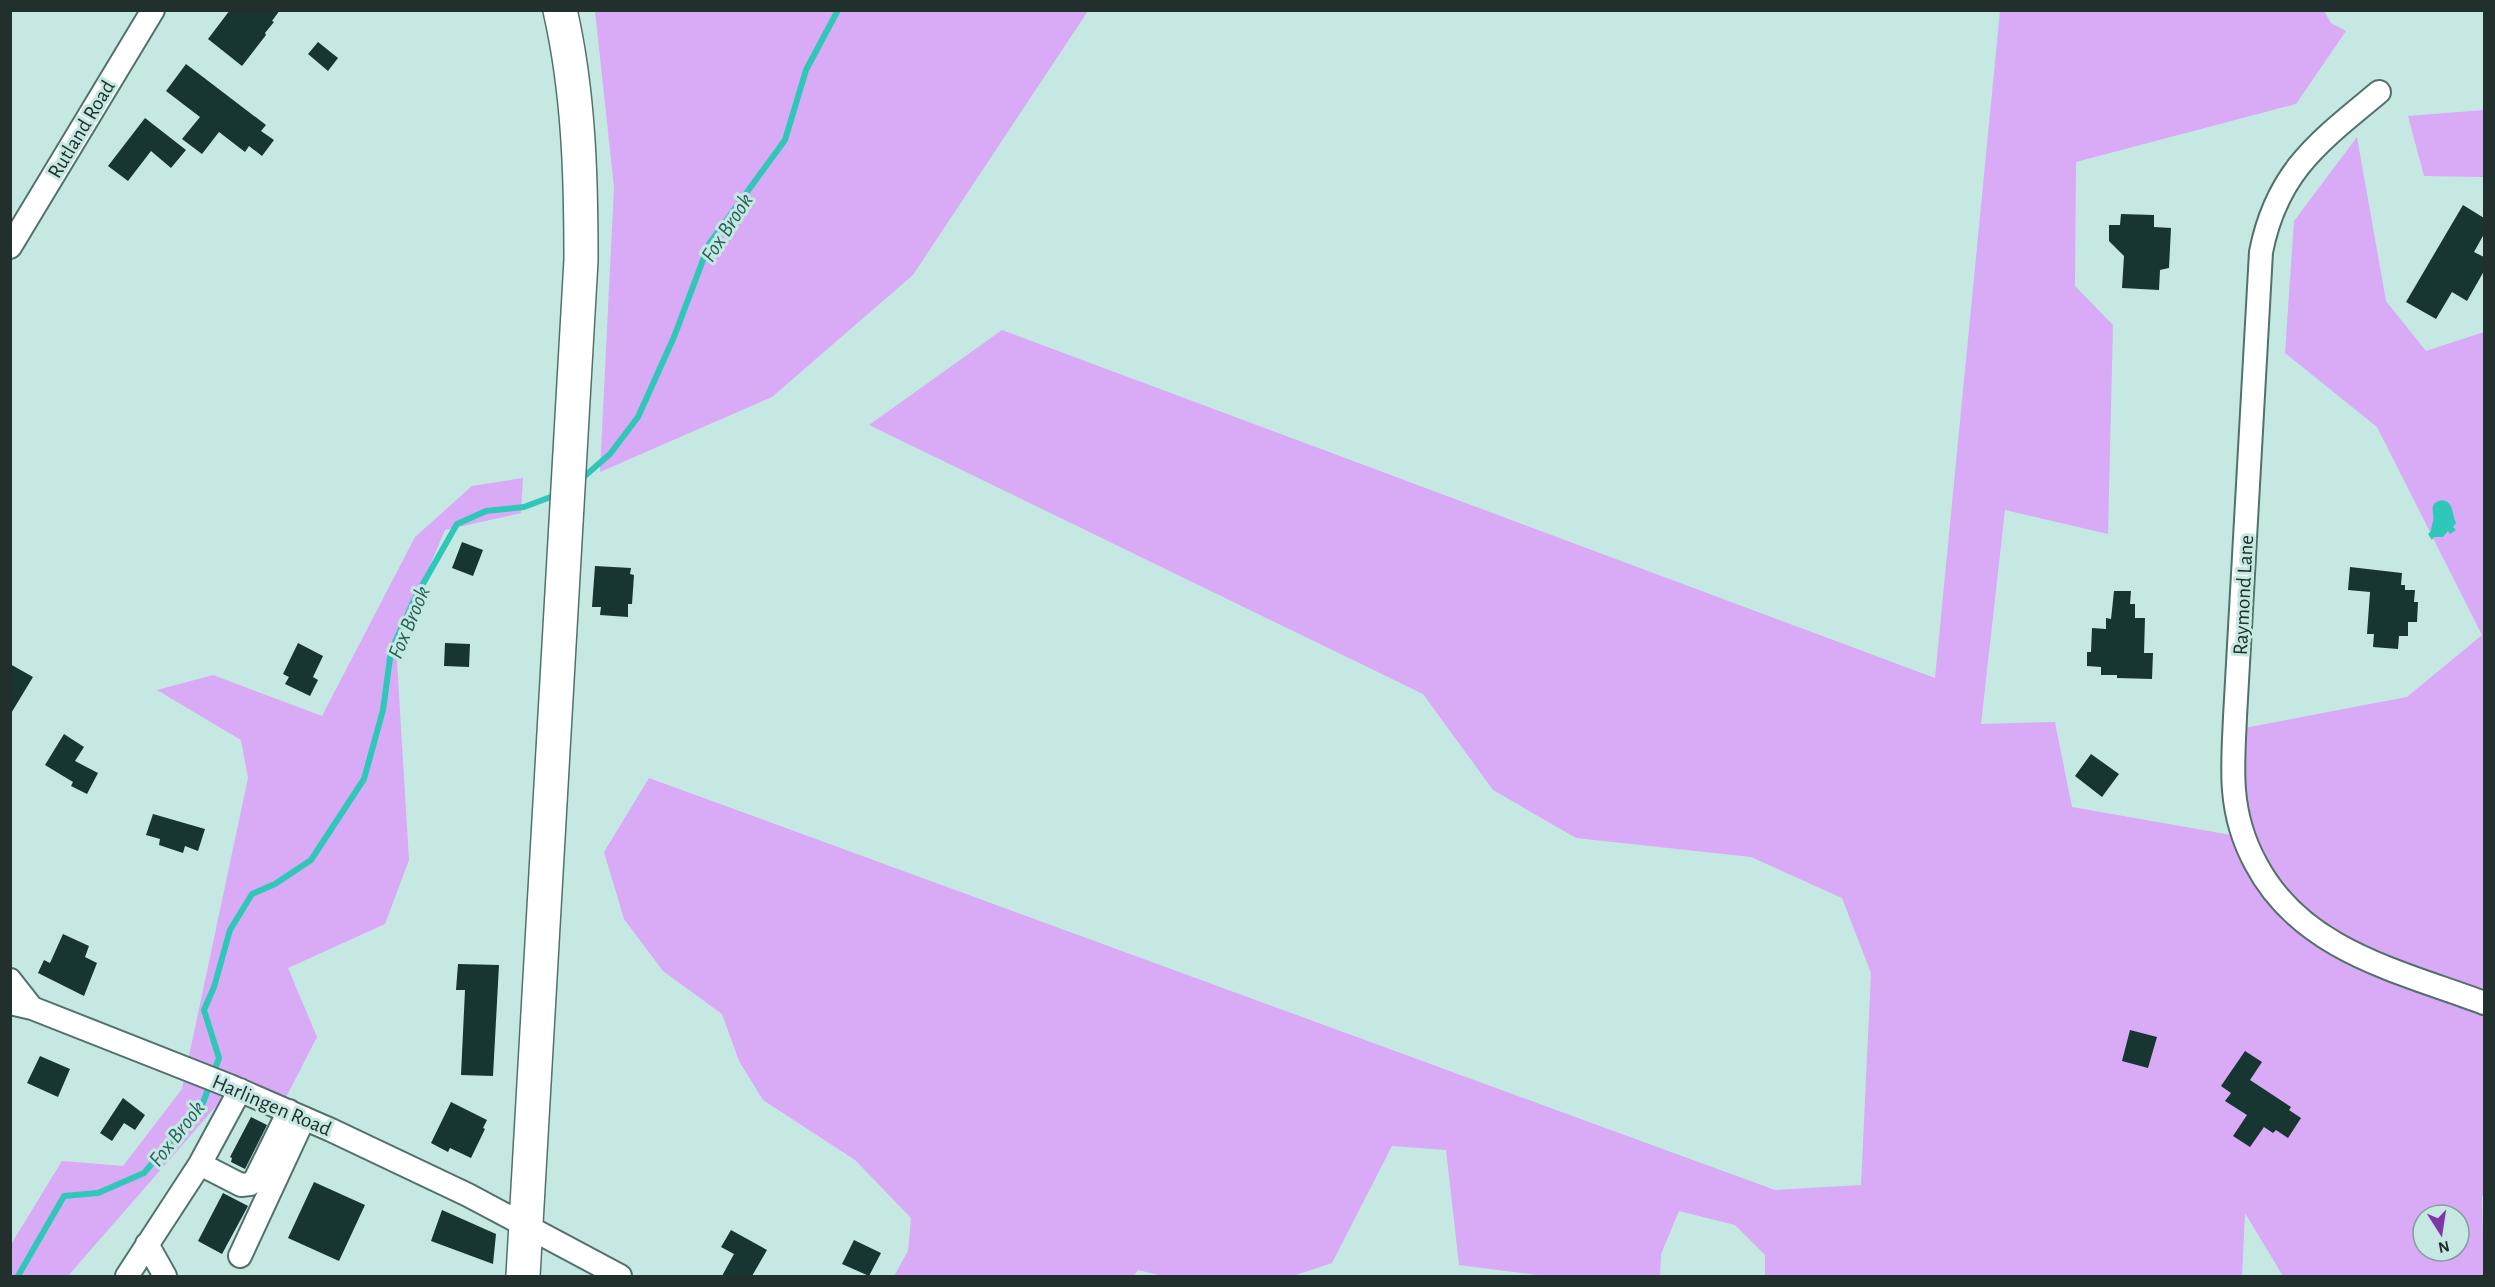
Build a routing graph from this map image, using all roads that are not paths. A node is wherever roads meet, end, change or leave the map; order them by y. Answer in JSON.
{"nodes":[{"id":1,"x":153,"y":10,"type":"edge"},
{"id":2,"x":560,"y":10,"type":"edge"},
{"id":3,"x":2379,"y":92,"type":"dead end"},
{"id":4,"x":19,"y":214,"type":"edge"},
{"id":5,"x":10,"y":247,"type":"edge"},
{"id":6,"x":10,"y":980,"type":"edge"},
{"id":7,"x":2484,"y":1002,"type":"edge"},
{"id":8,"x":21,"y":1005,"type":"edge"},
{"id":9,"x":235,"y":1088,"type":"junction"},
{"id":10,"x":296,"y":1114,"type":"junction"},
{"id":11,"x":200,"y":1164,"type":"junction"},
{"id":12,"x":526,"y":1224,"type":"junction"},
{"id":13,"x":147,"y":1244,"type":"junction"},
{"id":14,"x":240,"y":1256,"type":"dead end"},
{"id":15,"x":127,"y":1276,"type":"edge"},
{"id":16,"x":165,"y":1276,"type":"edge"},
{"id":17,"x":523,"y":1276,"type":"edge"},
{"id":18,"x":620,"y":1276,"type":"edge"}],
"edges":[{"from":1,"to":4,"type":"street","name":"Rutland Road"},
{"from":2,"to":12,"type":"highway"},
{"from":3,"to":7,"type":"street","name":"Raymond Lane"},
{"from":4,"to":5,"type":"street","name":"Rutland Road"},
{"from":6,"to":8,"type":"street"},
{"from":8,"to":9,"type":"street","name":"Harlingen Road"},
{"from":9,"to":10,"type":"street","name":"Harlingen Road"},
{"from":9,"to":11,"type":"street"},
{"from":10,"to":11,"type":"street"},
{"from":10,"to":12,"type":"street","name":"Harlingen Road"},
{"from":10,"to":14,"type":"street"},
{"from":11,"to":13,"type":"street"},
{"from":12,"to":17,"type":"highway"},
{"from":12,"to":18,"type":"street","name":"Harlingen Road"},
{"from":13,"to":15,"type":"street"},
{"from":13,"to":16,"type":"street"}]}
